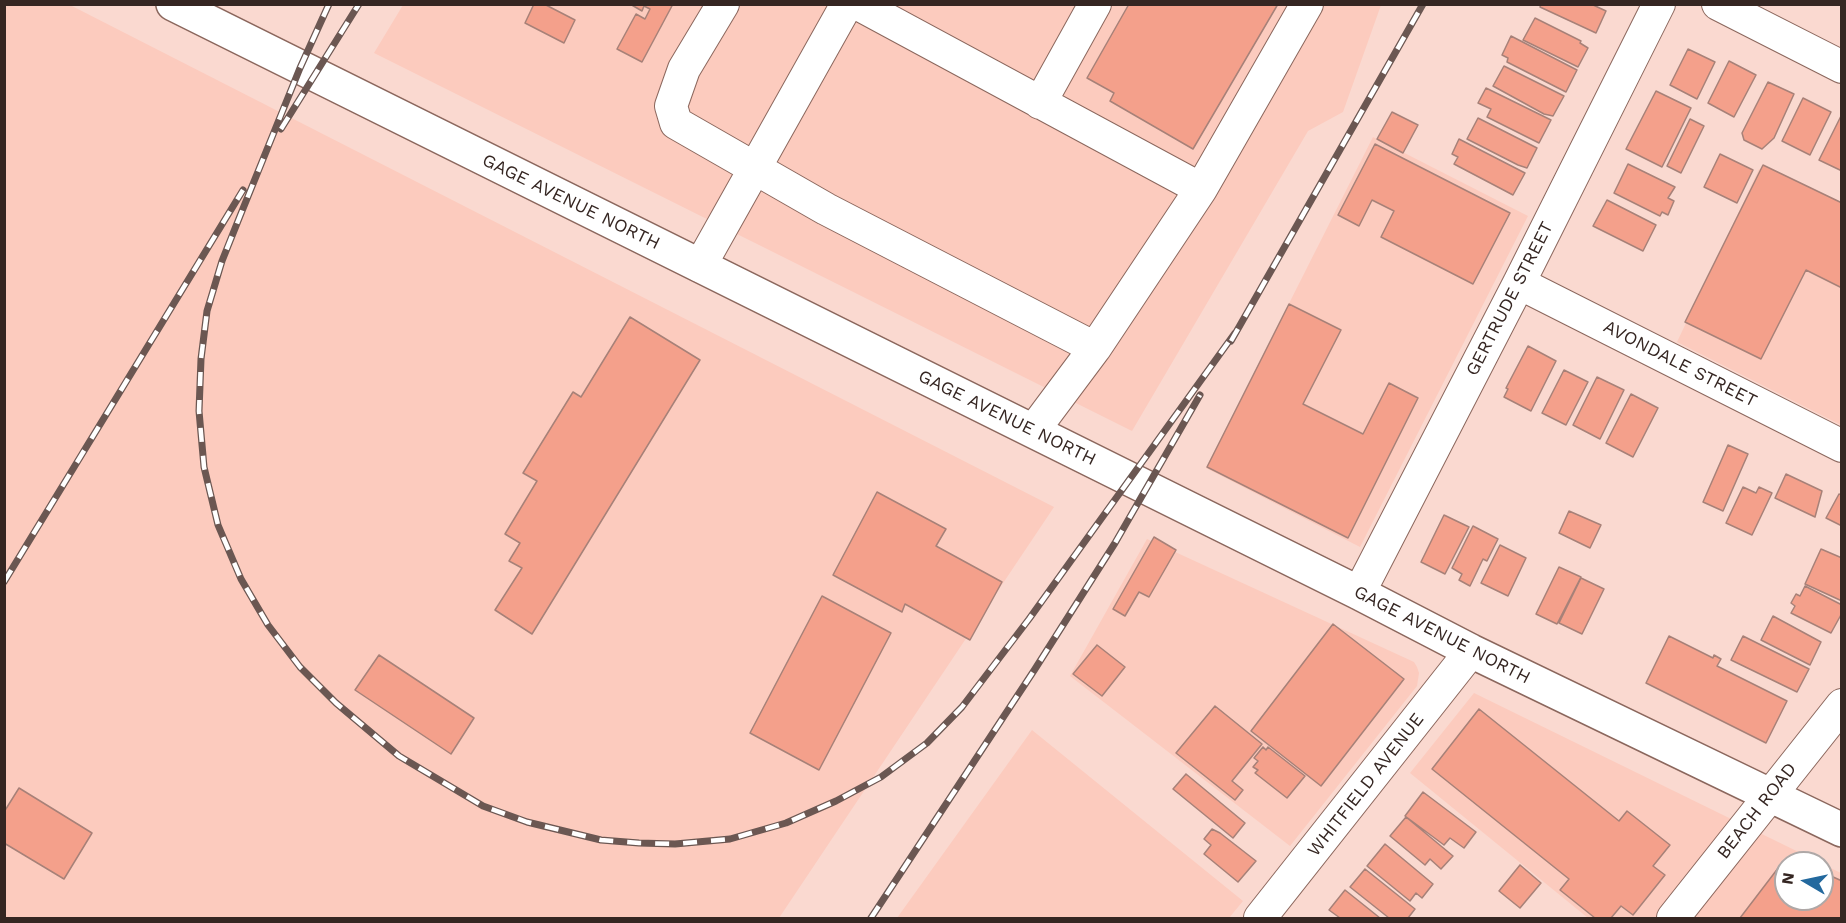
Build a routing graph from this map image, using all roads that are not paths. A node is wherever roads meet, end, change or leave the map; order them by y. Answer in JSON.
{"nodes":[{"id":1,"x":173,"y":4,"type":"edge"},
{"id":2,"x":723,"y":4,"type":"edge"},
{"id":3,"x":847,"y":4,"type":"edge"},
{"id":4,"x":858,"y":4,"type":"edge"},
{"id":5,"x":1095,"y":4,"type":"edge"},
{"id":6,"x":1307,"y":4,"type":"edge"},
{"id":7,"x":1659,"y":4,"type":"edge"},
{"id":8,"x":1718,"y":4,"type":"edge"},
{"id":9,"x":1842,"y":67,"type":"edge"},
{"id":10,"x":1040,"y":103,"type":"junction"},
{"id":11,"x":755,"y":169,"type":"junction"},
{"id":12,"x":1201,"y":189,"type":"junction"},
{"id":13,"x":700,"y":266,"type":"junction"},
{"id":14,"x":1519,"y":283,"type":"junction"},
{"id":15,"x":1095,"y":348,"type":"junction"},
{"id":16,"x":1033,"y":431,"type":"junction"},
{"id":17,"x":1842,"y":446,"type":"edge"},
{"id":18,"x":1359,"y":592,"type":"junction"},
{"id":19,"x":1471,"y":651,"type":"junction"},
{"id":20,"x":1842,"y":705,"type":"edge"},
{"id":21,"x":1769,"y":795,"type":"junction"},
{"id":22,"x":1842,"y":830,"type":"edge"},
{"id":23,"x":1260,"y":918,"type":"edge"},
{"id":24,"x":1673,"y":918,"type":"edge"}],
"edges":[{"from":1,"to":13,"type":"main road","name":"GAGE AVENUE NORTH"},
{"from":2,"to":11,"type":"street"},
{"from":3,"to":11,"type":"street"},
{"from":4,"to":10,"type":"street"},
{"from":5,"to":10,"type":"street"},
{"from":6,"to":12,"type":"street"},
{"from":7,"to":14,"type":"street","name":"GERTRUDE STREET"},
{"from":8,"to":9,"type":"street"},
{"from":10,"to":12,"type":"street"},
{"from":11,"to":13,"type":"street"},
{"from":11,"to":15,"type":"street"},
{"from":12,"to":15,"type":"street"},
{"from":13,"to":16,"type":"main road","name":"GAGE AVENUE NORTH"},
{"from":14,"to":17,"type":"street","name":"AVONDALE STREET"},
{"from":14,"to":18,"type":"street","name":"GERTRUDE STREET"},
{"from":15,"to":16,"type":"street"},
{"from":16,"to":18,"type":"main road","name":"GAGE AVENUE NORTH"},
{"from":18,"to":19,"type":"main road","name":"GAGE AVENUE NORTH"},
{"from":19,"to":21,"type":"main road","name":"GAGE AVENUE NORTH"},
{"from":19,"to":23,"type":"street","name":"WHITFIELD AVENUE"},
{"from":20,"to":21,"type":"street","name":"BEACH ROAD"},
{"from":21,"to":22,"type":"main road","name":"GAGE AVENUE NORTH"},
{"from":21,"to":24,"type":"street","name":"BEACH ROAD"}]}
